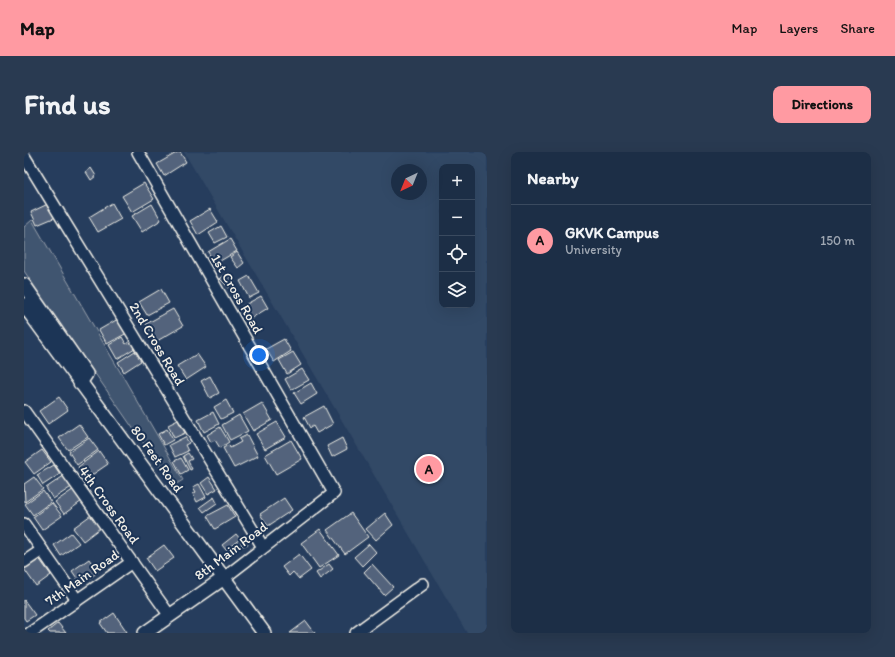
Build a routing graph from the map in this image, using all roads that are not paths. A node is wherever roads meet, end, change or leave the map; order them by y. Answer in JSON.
{"nodes":[{"id":1,"x":31,"y":152,"type":"edge"},
{"id":2,"x":138,"y":152,"type":"edge"},
{"id":3,"x":24,"y":156,"type":"edge"},
{"id":4,"x":24,"y":285,"type":"edge"},
{"id":5,"x":24,"y":305,"type":"edge"},
{"id":6,"x":24,"y":317,"type":"edge"},
{"id":7,"x":80,"y":383,"type":"junction"},
{"id":8,"x":24,"y":411,"type":"edge"},
{"id":9,"x":334,"y":493,"type":"joint"},
{"id":10,"x":24,"y":524,"type":"edge"},
{"id":11,"x":263,"y":548,"type":"junction"},
{"id":12,"x":42,"y":550,"type":"junction"},
{"id":13,"x":24,"y":562,"type":"edge"},
{"id":14,"x":132,"y":562,"type":"junction"},
{"id":15,"x":224,"y":578,"type":"junction"},
{"id":16,"x":424,"y":584,"type":"dead end"},
{"id":17,"x":78,"y":600,"type":"junction"},
{"id":18,"x":170,"y":616,"type":"junction"},
{"id":19,"x":30,"y":633,"type":"edge"},
{"id":20,"x":146,"y":633,"type":"edge"},
{"id":21,"x":264,"y":633,"type":"edge"},
{"id":22,"x":356,"y":633,"type":"edge"}],
"edges":[{"from":1,"to":3,"type":"street"},
{"from":2,"to":9,"type":"street","name":"1st Cross Road"},
{"from":3,"to":11,"type":"street","name":"2nd Cross Road"},
{"from":4,"to":7,"type":"street"},
{"from":5,"to":7,"type":"street","name":"80 Feet Road"},
{"from":6,"to":7,"type":"street"},
{"from":7,"to":15,"type":"street","name":"80 Feet Road"},
{"from":8,"to":14,"type":"street","name":"4th Cross Road"},
{"from":9,"to":11,"type":"street","name":"8th Main Road"},
{"from":10,"to":12,"type":"street"},
{"from":11,"to":15,"type":"street","name":"8th Main Road"},
{"from":12,"to":13,"type":"street"},
{"from":12,"to":17,"type":"street"},
{"from":14,"to":17,"type":"street","name":"7th Main Road"},
{"from":14,"to":18,"type":"street","name":"4th Cross Road"},
{"from":15,"to":18,"type":"street","name":"8th Main Road"},
{"from":15,"to":21,"type":"street","name":"80 Feet Road"},
{"from":16,"to":22,"type":"street"},
{"from":17,"to":19,"type":"street","name":"7th Main Road"},
{"from":18,"to":20,"type":"street","name":"8th Main Road"}]}
